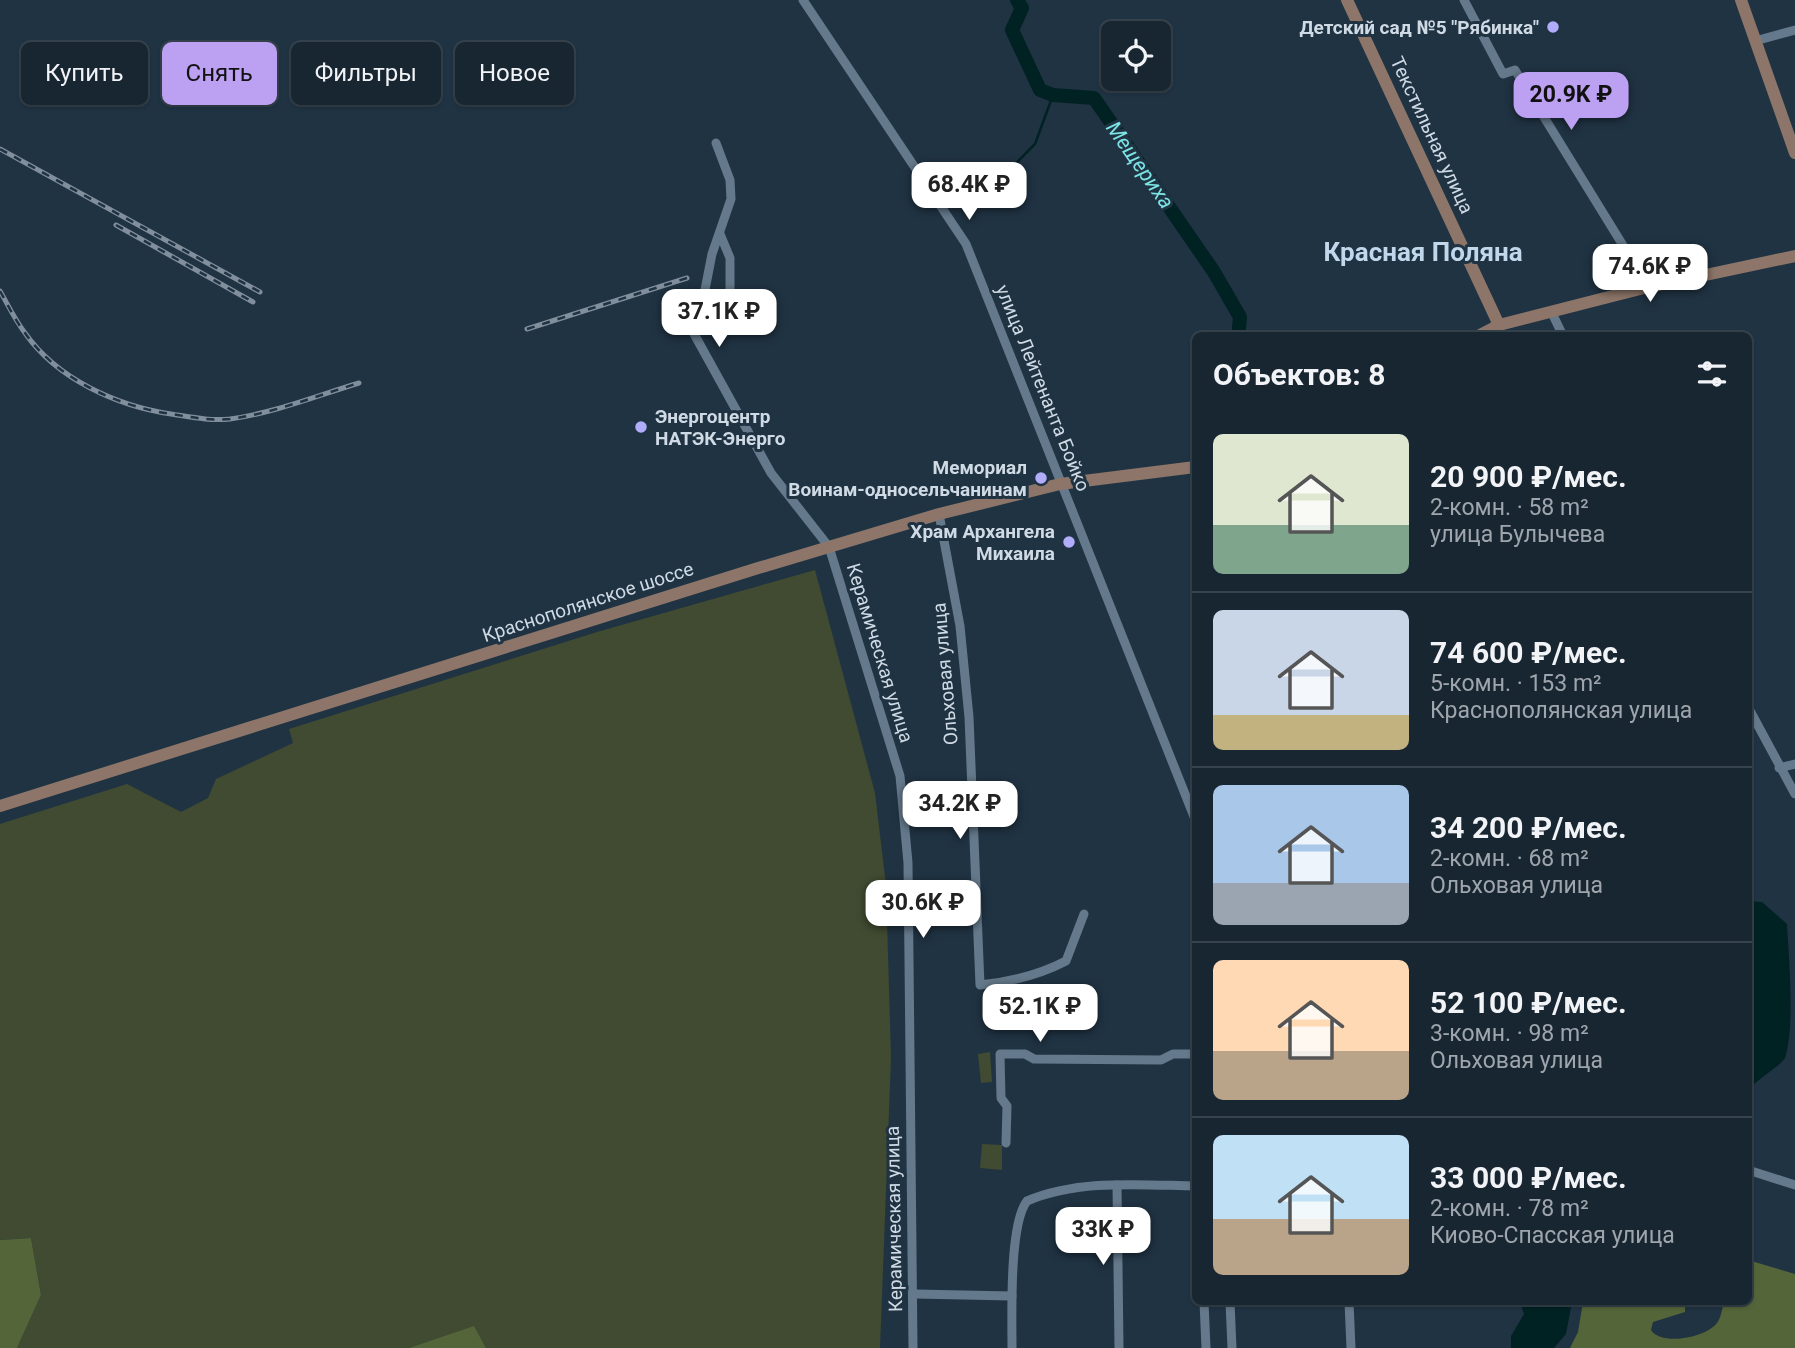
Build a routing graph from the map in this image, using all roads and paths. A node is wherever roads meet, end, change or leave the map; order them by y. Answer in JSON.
{"nodes":[{"id":1,"x":803,"y":0,"type":"edge"},
{"id":2,"x":1347,"y":0,"type":"edge"},
{"id":3,"x":1464,"y":0,"type":"edge"},
{"id":4,"x":1741,"y":0,"type":"edge"},
{"id":5,"x":1795,"y":30,"type":"edge"},
{"id":6,"x":1755,"y":41,"type":"junction"},
{"id":7,"x":716,"y":143,"type":"dead end"},
{"id":8,"x":1795,"y":153,"type":"edge"},
{"id":9,"x":720,"y":234,"type":"junction"},
{"id":10,"x":1795,"y":256,"type":"edge"},
{"id":11,"x":1640,"y":289,"type":"junction"},
{"id":12,"x":700,"y":313,"type":"junction"},
{"id":13,"x":1552,"y":313,"type":"junction"},
{"id":14,"x":1499,"y":325,"type":"junction"},
{"id":15,"x":1486,"y":332,"type":"edge"},
{"id":16,"x":1561,"y":332,"type":"edge"},
{"id":17,"x":1192,"y":467,"type":"edge"},
{"id":18,"x":1060,"y":484,"type":"junction"},
{"id":19,"x":939,"y":514,"type":"junction"},
{"id":20,"x":829,"y":547,"type":"junction"},
{"id":21,"x":1752,"y":715,"type":"edge"},
{"id":22,"x":1795,"y":764,"type":"edge"},
{"id":23,"x":1779,"y":768,"type":"junction"},
{"id":24,"x":1795,"y":794,"type":"edge"},
{"id":25,"x":0,"y":806,"type":"edge"},
{"id":26,"x":1192,"y":811,"type":"edge"},
{"id":27,"x":1083,"y":914,"type":"dead end"},
{"id":28,"x":1192,"y":1054,"type":"edge"},
{"id":29,"x":1006,"y":1143,"type":"dead end"},
{"id":30,"x":1752,"y":1171,"type":"edge"},
{"id":31,"x":1117,"y":1185,"type":"junction"},
{"id":32,"x":1795,"y":1185,"type":"edge"},
{"id":33,"x":1192,"y":1186,"type":"edge"},
{"id":34,"x":915,"y":1294,"type":"junction"},
{"id":35,"x":1012,"y":1296,"type":"junction"},
{"id":36,"x":1204,"y":1305,"type":"edge"},
{"id":37,"x":1230,"y":1305,"type":"edge"},
{"id":38,"x":1349,"y":1305,"type":"edge"},
{"id":39,"x":913,"y":1348,"type":"edge"},
{"id":40,"x":1012,"y":1348,"type":"edge"},
{"id":41,"x":1119,"y":1348,"type":"edge"},
{"id":42,"x":1206,"y":1348,"type":"edge"},
{"id":43,"x":1232,"y":1348,"type":"edge"},
{"id":44,"x":1351,"y":1348,"type":"edge"}],
"edges":[{"from":1,"to":18,"type":"street","name":"улица Лейтенанта Бойко"},
{"from":2,"to":14,"type":"main road","name":"Текстильная улица"},
{"from":3,"to":11,"type":"street"},
{"from":4,"to":6,"type":"main road"},
{"from":5,"to":6,"type":"street"},
{"from":6,"to":8,"type":"main road"},
{"from":7,"to":9,"type":"street","name":"Керамическая улица"},
{"from":9,"to":12,"type":"street","name":"Керамическая улица"},
{"from":9,"to":12,"type":"street"},
{"from":10,"to":11,"type":"main road"},
{"from":11,"to":13,"type":"main road"},
{"from":12,"to":20,"type":"street","name":"Керамическая улица"},
{"from":13,"to":14,"type":"main road"},
{"from":13,"to":16,"type":"street"},
{"from":14,"to":15,"type":"main road"},
{"from":17,"to":18,"type":"main road","name":"Краснополянское шоссе"},
{"from":18,"to":19,"type":"main road","name":"Краснополянское шоссе"},
{"from":18,"to":26,"type":"street","name":"улица Лейтенанта Бойко"},
{"from":19,"to":20,"type":"main road","name":"Краснополянское шоссе"},
{"from":19,"to":27,"type":"street","name":"Ольховая улица"},
{"from":20,"to":25,"type":"main road","name":"Краснополянское шоссе"},
{"from":20,"to":34,"type":"street","name":"Керамическая улица"},
{"from":21,"to":23,"type":"street"},
{"from":22,"to":23,"type":"street"},
{"from":23,"to":24,"type":"street"},
{"from":28,"to":29,"type":"street"},
{"from":30,"to":32,"type":"street"},
{"from":31,"to":33,"type":"street"},
{"from":31,"to":35,"type":"street"},
{"from":31,"to":41,"type":"street"},
{"from":34,"to":35,"type":"street"},
{"from":34,"to":39,"type":"street","name":"Керамическая улица"},
{"from":35,"to":40,"type":"street"},
{"from":36,"to":42,"type":"street"},
{"from":37,"to":43,"type":"street"},
{"from":38,"to":44,"type":"street"}]}
